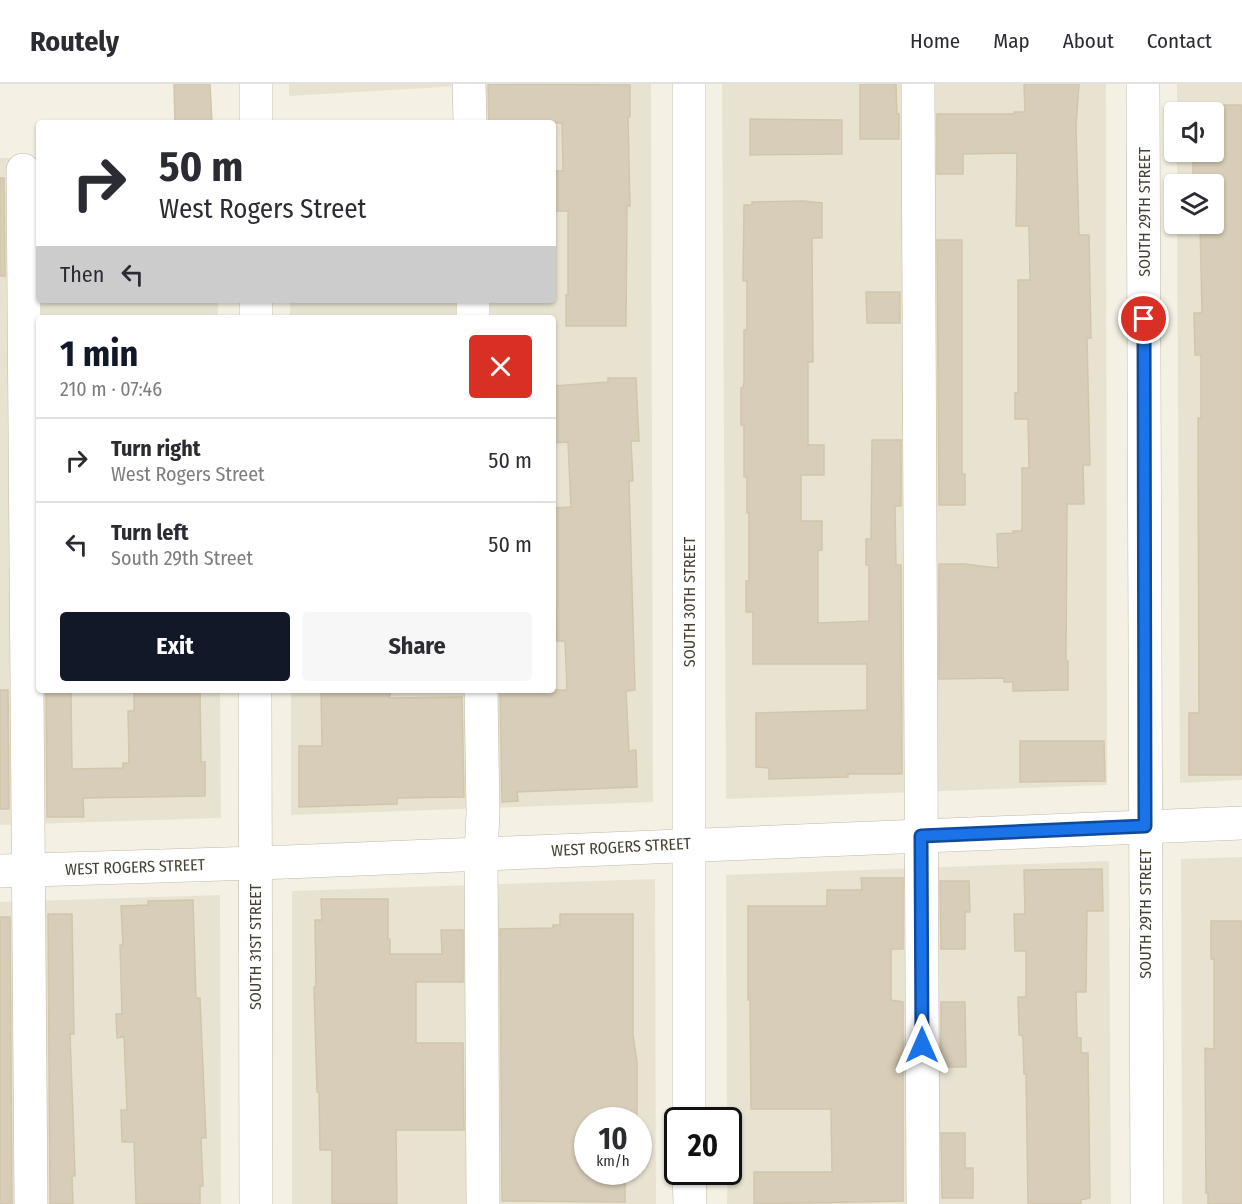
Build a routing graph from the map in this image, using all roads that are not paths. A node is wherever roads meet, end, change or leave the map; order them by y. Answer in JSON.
{"nodes":[{"id":1,"x":256,"y":84,"type":"edge"},
{"id":2,"x":469,"y":84,"type":"edge"},
{"id":3,"x":688,"y":84,"type":"edge"},
{"id":4,"x":918,"y":84,"type":"edge"},
{"id":5,"x":1143,"y":84,"type":"edge"},
{"id":6,"x":256,"y":120,"type":"edge"},
{"id":7,"x":470,"y":120,"type":"edge"},
{"id":8,"x":21,"y":170,"type":"edge"},
{"id":9,"x":255,"y":693,"type":"edge"},
{"id":10,"x":481,"y":693,"type":"edge"},
{"id":11,"x":1242,"y":823,"type":"edge"},
{"id":12,"x":1145,"y":826,"type":"junction"},
{"id":13,"x":921,"y":836,"type":"junction"},
{"id":14,"x":689,"y":844,"type":"junction"},
{"id":15,"x":482,"y":854,"type":"junction"},
{"id":16,"x":254,"y":863,"type":"junction"},
{"id":17,"x":14,"y":871,"type":"edge"},
{"id":18,"x":689,"y":1107,"type":"edge"},
{"id":19,"x":690,"y":1185,"type":"edge"},
{"id":20,"x":31,"y":1204,"type":"edge"},
{"id":21,"x":256,"y":1204,"type":"edge"},
{"id":22,"x":483,"y":1204,"type":"edge"},
{"id":23,"x":690,"y":1204,"type":"edge"},
{"id":24,"x":923,"y":1204,"type":"edge"},
{"id":25,"x":1147,"y":1204,"type":"edge"}],
"edges":[{"from":1,"to":6,"type":"street"},
{"from":2,"to":7,"type":"street"},
{"from":3,"to":14,"type":"street","name":"SOUTH 30TH STREET"},
{"from":4,"to":13,"type":"street"},
{"from":5,"to":12,"type":"street","name":"SOUTH 29TH STREET"},
{"from":8,"to":17,"type":"street"},
{"from":9,"to":16,"type":"street","name":"SOUTH 31ST STREET"},
{"from":10,"to":15,"type":"street"},
{"from":11,"to":12,"type":"street","name":"WEST ROGERS STREET"},
{"from":12,"to":13,"type":"street","name":"WEST ROGERS STREET"},
{"from":12,"to":25,"type":"street","name":"SOUTH 29TH STREET"},
{"from":13,"to":14,"type":"street","name":"WEST ROGERS STREET"},
{"from":13,"to":24,"type":"street"},
{"from":14,"to":15,"type":"street","name":"WEST ROGERS STREET"},
{"from":14,"to":18,"type":"street","name":"SOUTH 30TH STREET"},
{"from":15,"to":16,"type":"street","name":"WEST ROGERS STREET"},
{"from":15,"to":22,"type":"street"},
{"from":16,"to":17,"type":"street","name":"WEST ROGERS STREET"},
{"from":16,"to":21,"type":"street","name":"SOUTH 31ST STREET"},
{"from":17,"to":20,"type":"street"},
{"from":19,"to":23,"type":"street"}]}
